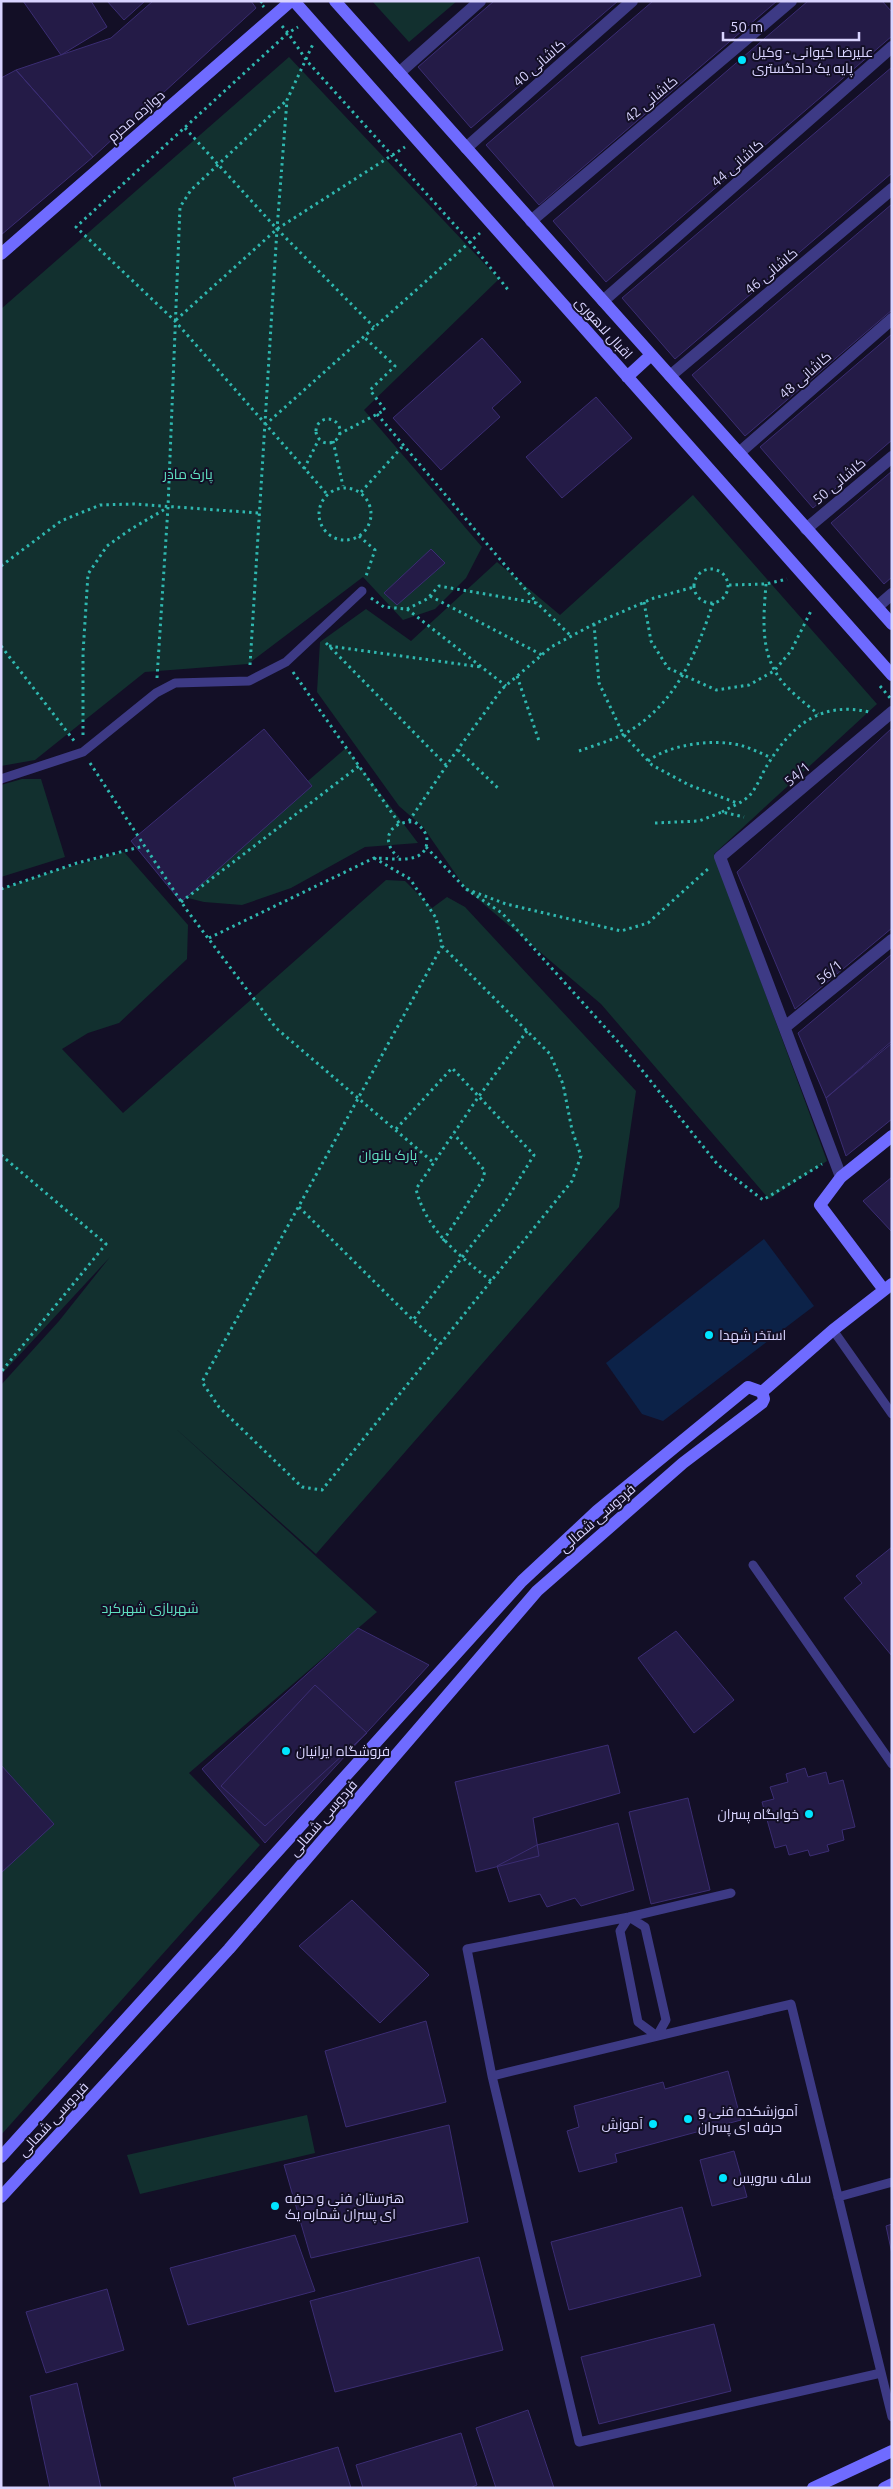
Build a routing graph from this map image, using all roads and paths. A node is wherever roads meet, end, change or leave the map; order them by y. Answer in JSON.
{"nodes":[{"id":1,"x":292,"y":1,"type":"edge"},
{"id":2,"x":335,"y":1,"type":"edge"},
{"id":3,"x":480,"y":1,"type":"edge"},
{"id":4,"x":632,"y":1,"type":"edge"},
{"id":5,"x":791,"y":1,"type":"edge"},
{"id":6,"x":319,"y":30,"type":"junction"},
{"id":7,"x":892,"y":47,"type":"edge"},
{"id":8,"x":307,"y":60,"type":"junction"},
{"id":9,"x":399,"y":73,"type":"junction"},
{"id":10,"x":287,"y":100,"type":"junction"},
{"id":11,"x":185,"y":128,"type":"junction"},
{"id":12,"x":416,"y":139,"type":"junction"},
{"id":13,"x":466,"y":148,"type":"junction"},
{"id":14,"x":392,"y":157,"type":"junction"},
{"id":15,"x":217,"y":165,"type":"junction"},
{"id":16,"x":892,"y":189,"type":"edge"},
{"id":17,"x":531,"y":221,"type":"junction"},
{"id":18,"x":491,"y":223,"type":"junction"},
{"id":19,"x":277,"y":228,"type":"junction"},
{"id":20,"x":470,"y":242,"type":"junction"},
{"id":21,"x":1,"y":254,"type":"edge"},
{"id":22,"x":509,"y":291,"type":"dead end"},
{"id":23,"x":603,"y":301,"type":"junction"},
{"id":24,"x":892,"y":319,"type":"edge"},
{"id":25,"x":175,"y":321,"type":"junction"},
{"id":26,"x":374,"y":327,"type":"junction"},
{"id":27,"x":364,"y":336,"type":"junction"},
{"id":28,"x":651,"y":355,"type":"junction"},
{"id":29,"x":670,"y":376,"type":"junction"},
{"id":30,"x":627,"y":377,"type":"junction"},
{"id":31,"x":377,"y":414,"type":"junction"},
{"id":32,"x":265,"y":426,"type":"junction"},
{"id":33,"x":339,"y":434,"type":"junction"},
{"id":34,"x":319,"y":439,"type":"junction"},
{"id":35,"x":333,"y":441,"type":"junction"},
{"id":36,"x":404,"y":446,"type":"junction"},
{"id":37,"x":739,"y":453,"type":"junction"},
{"id":38,"x":892,"y":457,"type":"edge"},
{"id":39,"x":304,"y":469,"type":"junction"},
{"id":40,"x":343,"y":486,"type":"junction"},
{"id":41,"x":361,"y":492,"type":"junction"},
{"id":42,"x":326,"y":494,"type":"junction"},
{"id":43,"x":168,"y":507,"type":"junction"},
{"id":44,"x":259,"y":513,"type":"junction"},
{"id":45,"x":806,"y":528,"type":"junction"},
{"id":46,"x":359,"y":536,"type":"junction"},
{"id":47,"x":1,"y":566,"type":"edge"},
{"id":48,"x":805,"y":577,"type":"junction"},
{"id":49,"x":729,"y":584,"type":"junction"},
{"id":50,"x":766,"y":584,"type":"junction"},
{"id":51,"x":694,"y":587,"type":"junction"},
{"id":52,"x":362,"y":591,"type":"junction"},
{"id":53,"x":892,"y":594,"type":"edge"},
{"id":54,"x":430,"y":596,"type":"junction"},
{"id":55,"x":644,"y":602,"type":"junction"},
{"id":56,"x":537,"y":603,"type":"junction"},
{"id":57,"x":713,"y":603,"type":"junction"},
{"id":58,"x":877,"y":607,"type":"junction"},
{"id":59,"x":407,"y":609,"type":"junction"},
{"id":60,"x":812,"y":609,"type":"dead end"},
{"id":61,"x":594,"y":624,"type":"junction"},
{"id":62,"x":892,"y":624,"type":"edge"},
{"id":63,"x":316,"y":634,"type":"junction"},
{"id":64,"x":571,"y":636,"type":"junction"},
{"id":65,"x":1,"y":646,"type":"edge"},
{"id":66,"x":328,"y":646,"type":"junction"},
{"id":67,"x":542,"y":654,"type":"junction"},
{"id":68,"x":286,"y":662,"type":"junction"},
{"id":69,"x":482,"y":668,"type":"junction"},
{"id":70,"x":774,"y":671,"type":"junction"},
{"id":71,"x":892,"y":675,"type":"edge"},
{"id":72,"x":517,"y":676,"type":"junction"},
{"id":73,"x":683,"y":677,"type":"junction"},
{"id":74,"x":249,"y":681,"type":"junction"},
{"id":75,"x":506,"y":686,"type":"junction"},
{"id":76,"x":156,"y":693,"type":"junction"},
{"id":77,"x":892,"y":712,"type":"edge"},
{"id":78,"x":818,"y":714,"type":"junction"},
{"id":79,"x":877,"y":714,"type":"dead end"},
{"id":80,"x":623,"y":734,"type":"junction"},
{"id":81,"x":539,"y":742,"type":"dead end"},
{"id":82,"x":458,"y":750,"type":"junction"},
{"id":83,"x":580,"y":751,"type":"dead end"},
{"id":84,"x":83,"y":752,"type":"junction"},
{"id":85,"x":772,"y":758,"type":"junction"},
{"id":86,"x":648,"y":761,"type":"junction"},
{"id":87,"x":360,"y":766,"type":"junction"},
{"id":88,"x":446,"y":766,"type":"junction"},
{"id":89,"x":1,"y":779,"type":"edge"},
{"id":90,"x":499,"y":789,"type":"dead end"},
{"id":91,"x":737,"y":803,"type":"junction"},
{"id":92,"x":722,"y":812,"type":"junction"},
{"id":93,"x":409,"y":821,"type":"junction"},
{"id":94,"x":764,"y":821,"type":"junction"},
{"id":95,"x":399,"y":823,"type":"junction"},
{"id":96,"x":655,"y":823,"type":"dead end"},
{"id":97,"x":145,"y":846,"type":"junction"},
{"id":98,"x":426,"y":847,"type":"junction"},
{"id":99,"x":398,"y":857,"type":"junction"},
{"id":100,"x":374,"y":858,"type":"junction"},
{"id":101,"x":716,"y":873,"type":"dead end"},
{"id":102,"x":1,"y":889,"type":"edge"},
{"id":103,"x":466,"y":890,"type":"junction"},
{"id":104,"x":181,"y":902,"type":"junction"},
{"id":105,"x":209,"y":938,"type":"junction"},
{"id":106,"x":892,"y":940,"type":"edge"},
{"id":107,"x":442,"y":946,"type":"junction"},
{"id":108,"x":785,"y":1027,"type":"junction"},
{"id":109,"x":527,"y":1031,"type":"junction"},
{"id":110,"x":479,"y":1096,"type":"junction"},
{"id":111,"x":358,"y":1098,"type":"junction"},
{"id":112,"x":396,"y":1129,"type":"junction"},
{"id":113,"x":454,"y":1134,"type":"junction"},
{"id":114,"x":892,"y":1136,"type":"edge"},
{"id":115,"x":1,"y":1155,"type":"edge"},
{"id":116,"x":819,"y":1155,"type":"dead end"},
{"id":117,"x":434,"y":1163,"type":"junction"},
{"id":118,"x":842,"y":1178,"type":"junction"},
{"id":119,"x":299,"y":1207,"type":"junction"},
{"id":120,"x":443,"y":1241,"type":"junction"},
{"id":121,"x":462,"y":1257,"type":"junction"},
{"id":122,"x":491,"y":1281,"type":"junction"},
{"id":123,"x":888,"y":1287,"type":"edge"},
{"id":124,"x":413,"y":1320,"type":"junction"},
{"id":125,"x":833,"y":1330,"type":"junction"},
{"id":126,"x":440,"y":1344,"type":"junction"},
{"id":127,"x":1,"y":1372,"type":"edge"},
{"id":128,"x":762,"y":1392,"type":"junction"},
{"id":129,"x":892,"y":1414,"type":"edge"},
{"id":130,"x":753,"y":1565,"type":"dead end"},
{"id":131,"x":892,"y":1764,"type":"edge"},
{"id":132,"x":731,"y":1893,"type":"dead end"},
{"id":133,"x":629,"y":1917,"type":"junction"},
{"id":134,"x":657,"y":2036,"type":"junction"},
{"id":135,"x":492,"y":2076,"type":"junction"},
{"id":136,"x":1,"y":2157,"type":"edge"},
{"id":137,"x":892,"y":2182,"type":"edge"},
{"id":138,"x":1,"y":2197,"type":"edge"},
{"id":139,"x":838,"y":2197,"type":"junction"},
{"id":140,"x":881,"y":2373,"type":"junction"},
{"id":141,"x":892,"y":2417,"type":"edge"},
{"id":142,"x":892,"y":2451,"type":"edge"},
{"id":143,"x":892,"y":2484,"type":"edge"},
{"id":144,"x":813,"y":2488,"type":"edge"},
{"id":145,"x":884,"y":2488,"type":"edge"}],
"edges":[{"from":1,"to":6,"type":"main road","name":"اقبال لاهوری"},
{"from":1,"to":21,"type":"main road","name":"دوازده محرم"},
{"from":2,"to":9,"type":"main road","name":"اقبال لاهوری"},
{"from":3,"to":9,"type":"street"},
{"from":4,"to":13,"type":"street","name":"کاشانی 40"},
{"from":5,"to":17,"type":"street","name":"کاشانی 42"},
{"from":6,"to":8,"type":"path"},
{"from":6,"to":12,"type":"main road","name":"اقبال لاهوری"},
{"from":7,"to":23,"type":"street","name":"کاشانی 44"},
{"from":8,"to":10,"type":"path"},
{"from":8,"to":11,"type":"path"},
{"from":8,"to":14,"type":"path"},
{"from":9,"to":13,"type":"main road","name":"اقبال لاهوری"},
{"from":10,"to":15,"type":"path"},
{"from":10,"to":19,"type":"path"},
{"from":11,"to":15,"type":"path"},
{"from":11,"to":25,"type":"path"},
{"from":12,"to":14,"type":"path"},
{"from":12,"to":18,"type":"main road","name":"اقبال لاهوری"},
{"from":13,"to":17,"type":"main road","name":"اقبال لاهوری"},
{"from":14,"to":19,"type":"path"},
{"from":14,"to":20,"type":"path"},
{"from":15,"to":19,"type":"path"},
{"from":15,"to":25,"type":"path"},
{"from":16,"to":29,"type":"street","name":"کاشانی 46"},
{"from":17,"to":23,"type":"main road","name":"اقبال لاهوری"},
{"from":18,"to":20,"type":"path"},
{"from":18,"to":30,"type":"main road","name":"اقبال لاهوری"},
{"from":19,"to":25,"type":"path"},
{"from":19,"to":26,"type":"path"},
{"from":19,"to":32,"type":"path"},
{"from":20,"to":22,"type":"path"},
{"from":20,"to":26,"type":"path"},
{"from":23,"to":28,"type":"main road","name":"اقبال لاهوری"},
{"from":24,"to":37,"type":"street","name":"کاشانی 48"},
{"from":25,"to":32,"type":"path"},
{"from":25,"to":43,"type":"path"},
{"from":26,"to":27,"type":"path"},
{"from":27,"to":31,"type":"path"},
{"from":27,"to":32,"type":"path"},
{"from":28,"to":29,"type":"main road","name":"اقبال لاهوری"},
{"from":28,"to":30,"type":"main road"},
{"from":29,"to":37,"type":"main road","name":"اقبال لاهوری"},
{"from":30,"to":48,"type":"main road","name":"اقبال لاهوری"},
{"from":31,"to":33,"type":"path"},
{"from":31,"to":36,"type":"path"},
{"from":32,"to":39,"type":"path"},
{"from":32,"to":44,"type":"path"},
{"from":33,"to":34,"type":"path"},
{"from":33,"to":35,"type":"path"},
{"from":34,"to":35,"type":"path"},
{"from":34,"to":39,"type":"path"},
{"from":35,"to":40,"type":"path"},
{"from":36,"to":41,"type":"path"},
{"from":36,"to":56,"type":"path"},
{"from":37,"to":45,"type":"main road","name":"اقبال لاهوری"},
{"from":38,"to":45,"type":"street","name":"کاشانی 50"},
{"from":39,"to":42,"type":"path"},
{"from":40,"to":41,"type":"path"},
{"from":40,"to":42,"type":"path"},
{"from":41,"to":46,"type":"path"},
{"from":42,"to":46,"type":"path"},
{"from":43,"to":44,"type":"path"},
{"from":43,"to":47,"type":"path"},
{"from":43,"to":76,"type":"path"},
{"from":43,"to":84,"type":"path"},
{"from":44,"to":74,"type":"path"},
{"from":45,"to":58,"type":"main road","name":"اقبال لاهوری"},
{"from":46,"to":52,"type":"path"},
{"from":48,"to":50,"type":"path"},
{"from":48,"to":71,"type":"main road","name":"اقبال لاهوری"},
{"from":49,"to":50,"type":"path"},
{"from":49,"to":51,"type":"path"},
{"from":49,"to":57,"type":"path"},
{"from":50,"to":70,"type":"path"},
{"from":51,"to":55,"type":"path"},
{"from":51,"to":57,"type":"path"},
{"from":52,"to":59,"type":"path"},
{"from":52,"to":63,"type":"lane"},
{"from":53,"to":58,"type":"street"},
{"from":54,"to":56,"type":"path"},
{"from":54,"to":59,"type":"path"},
{"from":54,"to":67,"type":"path"},
{"from":55,"to":61,"type":"path"},
{"from":55,"to":73,"type":"path"},
{"from":56,"to":64,"type":"path"},
{"from":57,"to":73,"type":"path"},
{"from":58,"to":62,"type":"main road","name":"اقبال لاهوری"},
{"from":59,"to":69,"type":"path"},
{"from":60,"to":70,"type":"path"},
{"from":61,"to":64,"type":"path"},
{"from":61,"to":80,"type":"path"},
{"from":63,"to":66,"type":"path"},
{"from":63,"to":68,"type":"lane"},
{"from":64,"to":67,"type":"path"},
{"from":65,"to":84,"type":"path"},
{"from":66,"to":69,"type":"path"},
{"from":66,"to":88,"type":"path"},
{"from":67,"to":72,"type":"path"},
{"from":68,"to":74,"type":"lane"},
{"from":68,"to":87,"type":"path"},
{"from":69,"to":75,"type":"path"},
{"from":70,"to":73,"type":"path"},
{"from":70,"to":78,"type":"path"},
{"from":72,"to":75,"type":"path"},
{"from":72,"to":81,"type":"path"},
{"from":73,"to":80,"type":"path"},
{"from":74,"to":76,"type":"lane"},
{"from":75,"to":82,"type":"path"},
{"from":76,"to":84,"type":"lane"},
{"from":77,"to":94,"type":"street","name":"54/1"},
{"from":78,"to":79,"type":"path"},
{"from":78,"to":85,"type":"path"},
{"from":80,"to":83,"type":"path"},
{"from":80,"to":86,"type":"path"},
{"from":82,"to":88,"type":"path"},
{"from":82,"to":90,"type":"path"},
{"from":84,"to":89,"type":"lane"},
{"from":84,"to":97,"type":"path"},
{"from":85,"to":86,"type":"path"},
{"from":85,"to":91,"type":"path"},
{"from":86,"to":91,"type":"path"},
{"from":87,"to":95,"type":"path"},
{"from":87,"to":104,"type":"path"},
{"from":88,"to":93,"type":"path"},
{"from":91,"to":92,"type":"path"},
{"from":92,"to":94,"type":"path"},
{"from":92,"to":96,"type":"path"},
{"from":93,"to":95,"type":"path"},
{"from":93,"to":98,"type":"path"},
{"from":94,"to":108,"type":"street","name":"54/1"},
{"from":95,"to":99,"type":"path"},
{"from":97,"to":102,"type":"path"},
{"from":97,"to":104,"type":"path"},
{"from":98,"to":99,"type":"path"},
{"from":98,"to":103,"type":"path"},
{"from":99,"to":100,"type":"path"},
{"from":100,"to":105,"type":"path"},
{"from":100,"to":107,"type":"path"},
{"from":101,"to":103,"type":"path"},
{"from":103,"to":116,"type":"path"},
{"from":104,"to":105,"type":"path"},
{"from":105,"to":111,"type":"path"},
{"from":106,"to":108,"type":"street","name":"56/1"},
{"from":107,"to":109,"type":"path"},
{"from":107,"to":111,"type":"path"},
{"from":108,"to":118,"type":"street"},
{"from":109,"to":110,"type":"path"},
{"from":109,"to":122,"type":"path"},
{"from":110,"to":112,"type":"path"},
{"from":110,"to":113,"type":"path"},
{"from":110,"to":121,"type":"path"},
{"from":111,"to":112,"type":"path"},
{"from":111,"to":119,"type":"path"},
{"from":112,"to":117,"type":"path"},
{"from":113,"to":117,"type":"path"},
{"from":113,"to":120,"type":"path"},
{"from":114,"to":118,"type":"main road"},
{"from":115,"to":127,"type":"path"},
{"from":117,"to":120,"type":"path"},
{"from":118,"to":123,"type":"main road"},
{"from":119,"to":124,"type":"path"},
{"from":119,"to":126,"type":"path"},
{"from":120,"to":121,"type":"path"},
{"from":121,"to":122,"type":"path"},
{"from":121,"to":124,"type":"path"},
{"from":122,"to":126,"type":"path"},
{"from":123,"to":125,"type":"main road","name":"فردوسی شمالی"},
{"from":124,"to":126,"type":"path"},
{"from":125,"to":128,"type":"main road","name":"فردوسی شمالی"},
{"from":125,"to":129,"type":"lane"},
{"from":128,"to":136,"type":"main road","name":"فردوسی شمالی"},
{"from":128,"to":138,"type":"main road","name":"فردوسی شمالی"},
{"from":130,"to":131,"type":"lane"},
{"from":132,"to":133,"type":"lane"},
{"from":133,"to":134,"type":"lane"},
{"from":133,"to":134,"type":"lane"},
{"from":133,"to":135,"type":"lane"},
{"from":134,"to":135,"type":"lane"},
{"from":134,"to":139,"type":"lane"},
{"from":135,"to":140,"type":"lane"},
{"from":137,"to":139,"type":"lane"},
{"from":139,"to":140,"type":"lane"},
{"from":140,"to":141,"type":"lane"},
{"from":142,"to":144,"type":"main road"},
{"from":143,"to":145,"type":"main road"}]}
